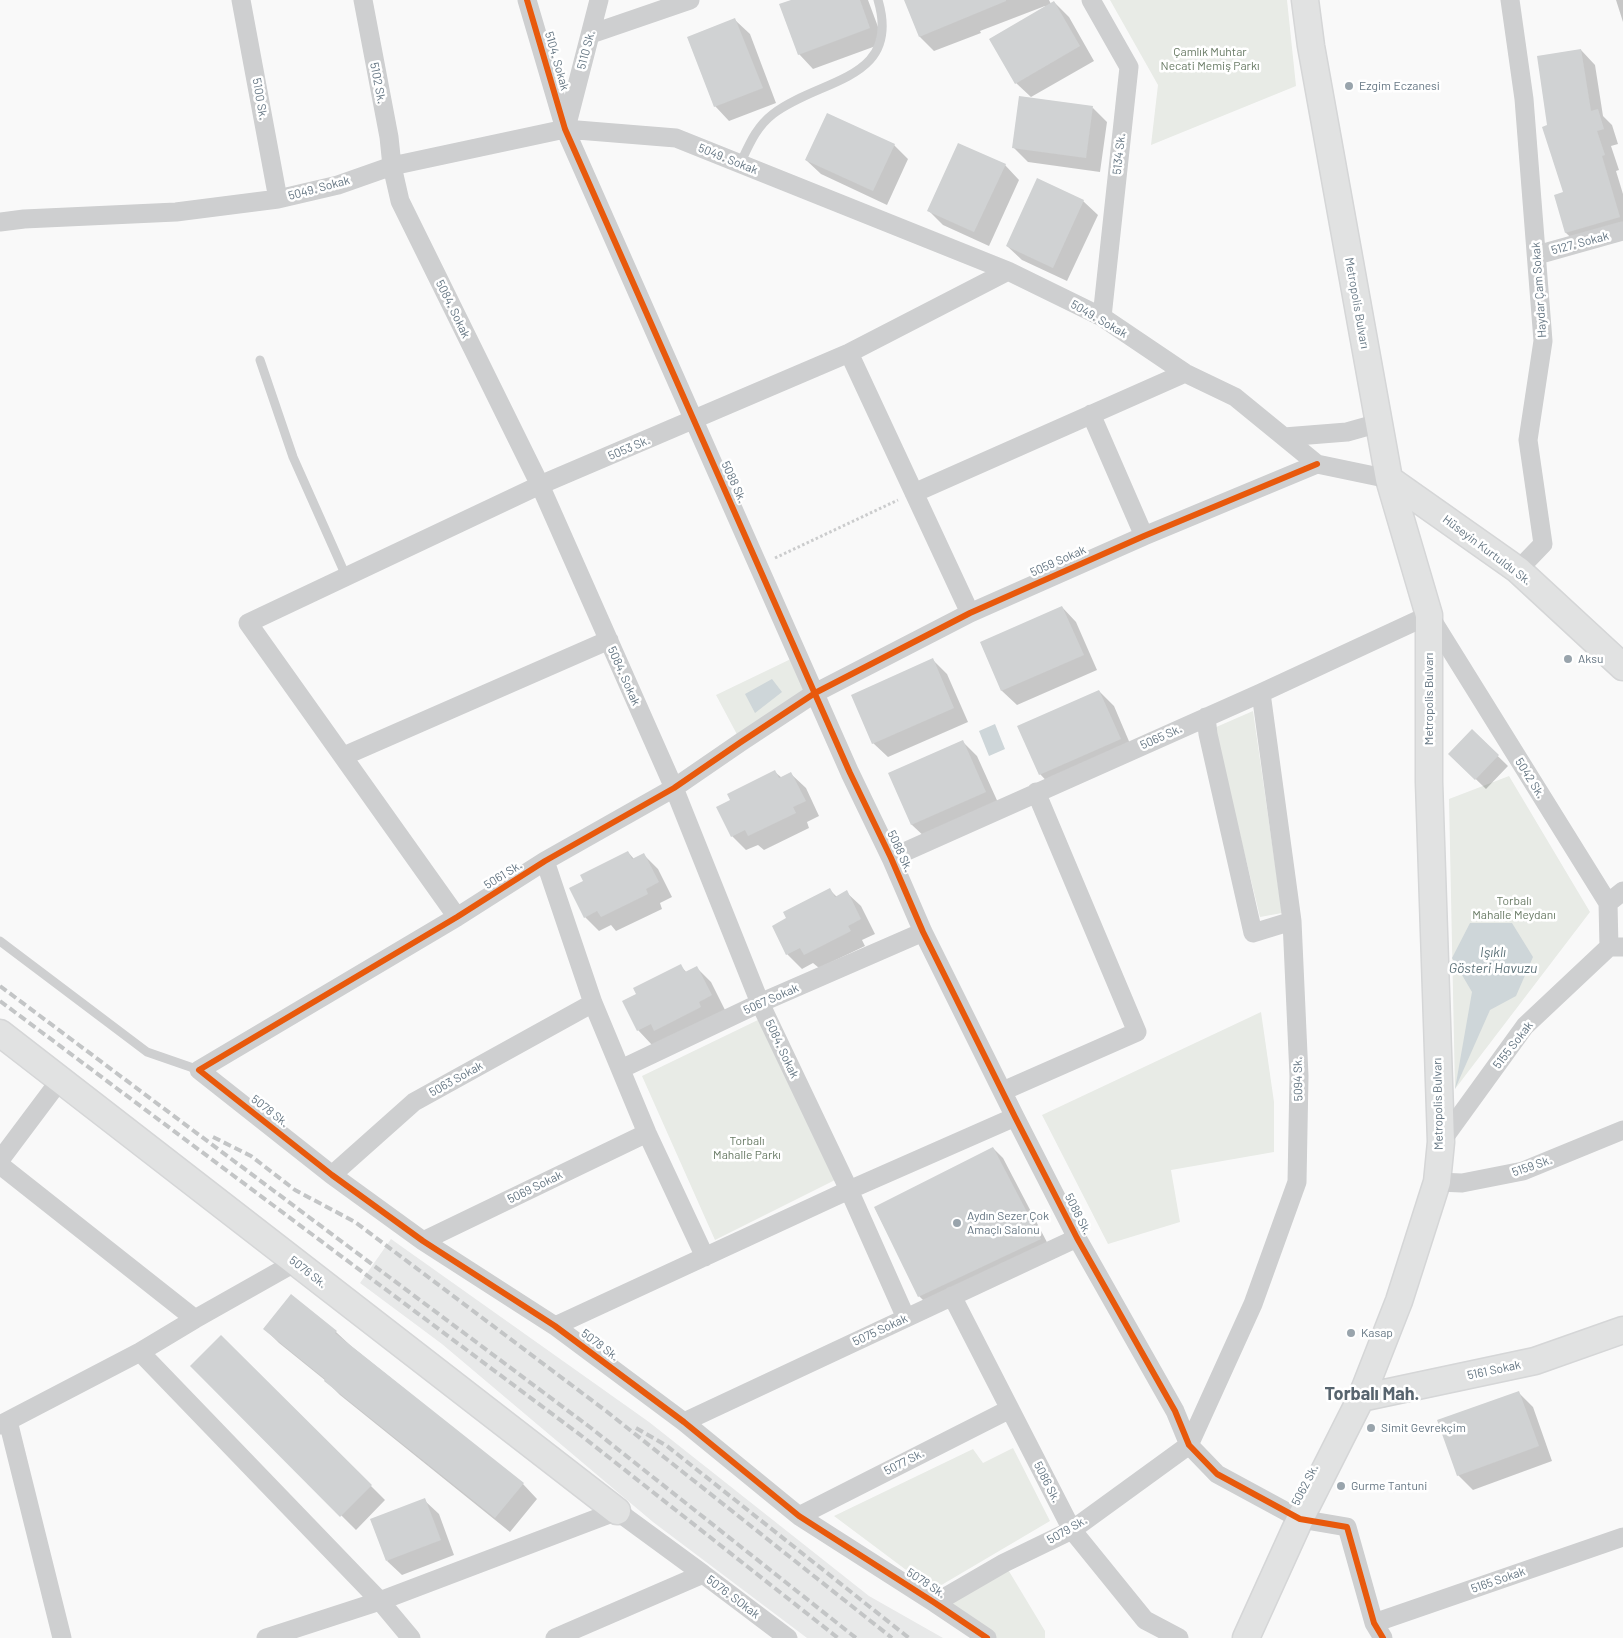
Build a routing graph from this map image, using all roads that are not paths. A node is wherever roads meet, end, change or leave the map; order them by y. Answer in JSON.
{"nodes":[{"id":1,"x":241,"y":0,"type":"edge"},
{"id":2,"x":363,"y":0,"type":"edge"},
{"id":3,"x":527,"y":0,"type":"edge"},
{"id":4,"x":599,"y":0,"type":"edge"},
{"id":5,"x":690,"y":0,"type":"edge"},
{"id":6,"x":878,"y":0,"type":"edge"},
{"id":7,"x":1091,"y":0,"type":"edge"},
{"id":8,"x":1305,"y":0,"type":"edge"},
{"id":9,"x":1510,"y":0,"type":"edge"},
{"id":10,"x":670,"y":4,"type":"edge"},
{"id":11,"x":591,"y":34,"type":"junction"},
{"id":12,"x":565,"y":129,"type":"junction"},
{"id":13,"x":740,"y":164,"type":"junction"},
{"id":14,"x":392,"y":166,"type":"junction"},
{"id":15,"x":278,"y":199,"type":"junction"},
{"id":16,"x":0,"y":222,"type":"edge"},
{"id":17,"x":1623,"y":231,"type":"edge"},
{"id":18,"x":1537,"y":255,"type":"junction"},
{"id":19,"x":1008,"y":271,"type":"junction"},
{"id":20,"x":1102,"y":317,"type":"junction"},
{"id":21,"x":849,"y":353,"type":"junction"},
{"id":22,"x":260,"y":360,"type":"dead end"},
{"id":23,"x":1185,"y":373,"type":"junction"},
{"id":24,"x":1091,"y":414,"type":"junction"},
{"id":25,"x":694,"y":420,"type":"junction"},
{"id":26,"x":1379,"y":423,"type":"junction"},
{"id":27,"x":1284,"y":437,"type":"junction"},
{"id":28,"x":1317,"y":464,"type":"junction"},
{"id":29,"x":1389,"y":479,"type":"junction"},
{"id":30,"x":540,"y":485,"type":"junction"},
{"id":31,"x":914,"y":493,"type":"junction"},
{"id":32,"x":1144,"y":536,"type":"junction"},
{"id":33,"x":1518,"y":570,"type":"junction"},
{"id":34,"x":346,"y":576,"type":"junction"},
{"id":35,"x":970,"y":613,"type":"junction"},
{"id":36,"x":1429,"y":615,"type":"junction"},
{"id":37,"x":609,"y":640,"type":"junction"},
{"id":38,"x":1623,"y":667,"type":"edge"},
{"id":39,"x":815,"y":693,"type":"junction"},
{"id":40,"x":1261,"y":693,"type":"junction"},
{"id":41,"x":1206,"y":717,"type":"junction"},
{"id":42,"x":344,"y":756,"type":"junction"},
{"id":43,"x":674,"y":788,"type":"junction"},
{"id":44,"x":1036,"y":792,"type":"junction"},
{"id":45,"x":891,"y":858,"type":"junction"},
{"id":46,"x":545,"y":861,"type":"junction"},
{"id":47,"x":1623,"y":890,"type":"edge"},
{"id":48,"x":1608,"y":903,"type":"junction"},
{"id":49,"x":457,"y":917,"type":"junction"},
{"id":50,"x":1292,"y":921,"type":"junction"},
{"id":51,"x":923,"y":932,"type":"junction"},
{"id":52,"x":0,"y":941,"type":"edge"},
{"id":53,"x":1616,"y":947,"type":"edge"},
{"id":54,"x":593,"y":1003,"type":"junction"},
{"id":55,"x":760,"y":1003,"type":"junction"},
{"id":56,"x":0,"y":1033,"type":"edge"},
{"id":57,"x":621,"y":1069,"type":"junction"},
{"id":58,"x":199,"y":1070,"type":"junction"},
{"id":59,"x":60,"y":1080,"type":"junction"},
{"id":60,"x":1003,"y":1091,"type":"junction"},
{"id":61,"x":1015,"y":1117,"type":"junction"},
{"id":62,"x":1623,"y":1130,"type":"edge"},
{"id":63,"x":647,"y":1134,"type":"junction"},
{"id":64,"x":1440,"y":1142,"type":"junction"},
{"id":65,"x":0,"y":1160,"type":"edge"},
{"id":66,"x":0,"y":1165,"type":"edge"},
{"id":67,"x":332,"y":1175,"type":"junction"},
{"id":68,"x":1437,"y":1182,"type":"junction"},
{"id":69,"x":849,"y":1190,"type":"junction"},
{"id":70,"x":1077,"y":1238,"type":"junction"},
{"id":71,"x":423,"y":1241,"type":"junction"},
{"id":72,"x":705,"y":1256,"type":"junction"},
{"id":73,"x":296,"y":1262,"type":"junction"},
{"id":74,"x":952,"y":1296,"type":"junction"},
{"id":75,"x":906,"y":1318,"type":"junction"},
{"id":76,"x":195,"y":1319,"type":"junction"},
{"id":77,"x":555,"y":1326,"type":"junction"},
{"id":78,"x":1623,"y":1330,"type":"edge"},
{"id":79,"x":140,"y":1352,"type":"junction"},
{"id":80,"x":1361,"y":1398,"type":"junction"},
{"id":81,"x":1010,"y":1409,"type":"junction"},
{"id":82,"x":684,"y":1422,"type":"junction"},
{"id":83,"x":4,"y":1423,"type":"edge"},
{"id":84,"x":1189,"y":1445,"type":"junction"},
{"id":85,"x":617,"y":1511,"type":"junction"},
{"id":86,"x":799,"y":1516,"type":"junction"},
{"id":87,"x":1300,"y":1519,"type":"junction"},
{"id":88,"x":1072,"y":1530,"type":"junction"},
{"id":89,"x":1623,"y":1537,"type":"edge"},
{"id":90,"x":703,"y":1574,"type":"junction"},
{"id":91,"x":380,"y":1601,"type":"junction"},
{"id":92,"x":935,"y":1603,"type":"junction"},
{"id":93,"x":1378,"y":1630,"type":"edge"},
{"id":94,"x":62,"y":1638,"type":"edge"},
{"id":95,"x":266,"y":1638,"type":"edge"},
{"id":96,"x":411,"y":1638,"type":"edge"},
{"id":97,"x":556,"y":1638,"type":"edge"},
{"id":98,"x":788,"y":1638,"type":"edge"},
{"id":99,"x":987,"y":1638,"type":"edge"},
{"id":100,"x":1179,"y":1638,"type":"edge"},
{"id":101,"x":1246,"y":1638,"type":"edge"}],
"edges":[{"from":1,"to":15,"type":"street","name":"5100 Sk."},
{"from":2,"to":14,"type":"street","name":"5102 Sk."},
{"from":3,"to":12,"type":"street","name":"5104. Sokak"},
{"from":4,"to":11,"type":"street","name":"5110 Sk."},
{"from":5,"to":10,"type":"street"},
{"from":6,"to":13,"type":"lane"},
{"from":7,"to":20,"type":"street","name":"5134 Sk."},
{"from":8,"to":26,"type":"main road","name":"Metropolis Bulvarı"},
{"from":9,"to":18,"type":"street","name":"Haydar Çam Sokak"},
{"from":10,"to":11,"type":"street"},
{"from":11,"to":12,"type":"street","name":"5110 Sk."},
{"from":12,"to":13,"type":"street","name":"5049. Sokak"},
{"from":12,"to":14,"type":"street","name":"5049. Sokak"},
{"from":12,"to":25,"type":"street","name":"5088 Sk."},
{"from":13,"to":19,"type":"street","name":"5049. Sokak"},
{"from":14,"to":15,"type":"street","name":"5049. Sokak"},
{"from":14,"to":30,"type":"street","name":"5084. Sokak"},
{"from":15,"to":16,"type":"street","name":"5049. Sokak"},
{"from":17,"to":18,"type":"street","name":"5127. Sokak"},
{"from":18,"to":33,"type":"street","name":"Haydar Çam Sokak"},
{"from":19,"to":20,"type":"street","name":"5049. Sokak"},
{"from":19,"to":21,"type":"street","name":"5053 Sk."},
{"from":20,"to":23,"type":"street","name":"5049. Sokak"},
{"from":21,"to":25,"type":"street","name":"5053 Sk."},
{"from":21,"to":31,"type":"street"},
{"from":22,"to":34,"type":"lane"},
{"from":23,"to":24,"type":"street"},
{"from":23,"to":27,"type":"street","name":"5049. Sokak"},
{"from":24,"to":31,"type":"street"},
{"from":24,"to":32,"type":"street"},
{"from":25,"to":30,"type":"street","name":"5053 Sk."},
{"from":25,"to":39,"type":"street","name":"5088 Sk."},
{"from":26,"to":27,"type":"street"},
{"from":26,"to":29,"type":"main road","name":"Metropolis Bulvarı"},
{"from":27,"to":28,"type":"street","name":"5049. Sokak"},
{"from":28,"to":29,"type":"street","name":"5049. Sokak"},
{"from":28,"to":32,"type":"street","name":"5059 Sokak"},
{"from":29,"to":33,"type":"main road","name":"Hüseyin Kurtuldu Sk."},
{"from":29,"to":36,"type":"main road","name":"Metropolis Bulvarı"},
{"from":30,"to":34,"type":"street","name":"5053 Sk."},
{"from":30,"to":37,"type":"street","name":"5084. Sokak"},
{"from":31,"to":35,"type":"street"},
{"from":32,"to":35,"type":"street","name":"5059 Sokak"},
{"from":33,"to":38,"type":"main road","name":"Hüseyin Kurtuldu Sk."},
{"from":34,"to":42,"type":"street","name":"5053 Sk."},
{"from":35,"to":39,"type":"street","name":"5059 Sokak"},
{"from":36,"to":40,"type":"street","name":"5065 Sk."},
{"from":36,"to":48,"type":"street","name":"5042 Sk."},
{"from":36,"to":64,"type":"main road","name":"Metropolis Bulvarı"},
{"from":37,"to":42,"type":"street"},
{"from":37,"to":43,"type":"street","name":"5084. Sokak"},
{"from":39,"to":43,"type":"street","name":"5061 Sk."},
{"from":39,"to":45,"type":"street","name":"5088 Sk."},
{"from":40,"to":41,"type":"street","name":"5065 Sk."},
{"from":40,"to":50,"type":"street","name":"5094 Sk."},
{"from":41,"to":44,"type":"street","name":"5065 Sk."},
{"from":41,"to":50,"type":"street"},
{"from":42,"to":49,"type":"street"},
{"from":43,"to":46,"type":"street","name":"5061 Sk."},
{"from":43,"to":55,"type":"street","name":"5084. Sokak"},
{"from":44,"to":45,"type":"street","name":"5065 Sk."},
{"from":44,"to":60,"type":"street"},
{"from":45,"to":51,"type":"street","name":"5088 Sk."},
{"from":46,"to":49,"type":"street","name":"5061 Sk."},
{"from":46,"to":54,"type":"street"},
{"from":47,"to":48,"type":"street"},
{"from":48,"to":53,"type":"street"},
{"from":49,"to":58,"type":"street","name":"5061 Sk."},
{"from":50,"to":84,"type":"street","name":"5094 Sk."},
{"from":51,"to":55,"type":"street","name":"5067 Sokak"},
{"from":51,"to":60,"type":"street","name":"5088 Sk."},
{"from":52,"to":58,"type":"lane"},
{"from":53,"to":64,"type":"street","name":"5155 Sokak"},
{"from":54,"to":57,"type":"street"},
{"from":54,"to":67,"type":"street","name":"5063 Sokak"},
{"from":55,"to":57,"type":"street","name":"5067 Sokak"},
{"from":55,"to":69,"type":"street","name":"5084. Sokak"},
{"from":56,"to":59,"type":"main road","name":"5076 Sk."},
{"from":57,"to":63,"type":"street"},
{"from":58,"to":67,"type":"street","name":"5078 Sk."},
{"from":59,"to":65,"type":"street"},
{"from":59,"to":73,"type":"main road","name":"5076 Sk."},
{"from":60,"to":61,"type":"street","name":"5088 Sk."},
{"from":61,"to":69,"type":"street"},
{"from":61,"to":70,"type":"street","name":"5088 Sk."},
{"from":62,"to":68,"type":"street","name":"5159 Sk."},
{"from":63,"to":71,"type":"street","name":"5069 Sokak"},
{"from":63,"to":72,"type":"street"},
{"from":64,"to":68,"type":"main road","name":"Metropolis Bulvarı"},
{"from":66,"to":76,"type":"street"},
{"from":67,"to":71,"type":"street","name":"5078 Sk."},
{"from":68,"to":80,"type":"main road","name":"Metropolis Bulvarı"},
{"from":69,"to":72,"type":"street"},
{"from":69,"to":75,"type":"street","name":"5084. Sokak"},
{"from":70,"to":74,"type":"street","name":"5075 Sokak"},
{"from":70,"to":84,"type":"street","name":"5088 Sk."},
{"from":71,"to":77,"type":"street","name":"5078 Sk."},
{"from":72,"to":77,"type":"street"},
{"from":73,"to":76,"type":"street"},
{"from":73,"to":85,"type":"main road","name":"5076 Sk."},
{"from":74,"to":75,"type":"street","name":"5075 Sokak"},
{"from":74,"to":81,"type":"street","name":"5086 Sk."},
{"from":75,"to":82,"type":"street","name":"5075 Sokak"},
{"from":76,"to":79,"type":"street"},
{"from":77,"to":82,"type":"street","name":"5078 Sk."},
{"from":78,"to":80,"type":"main road","name":"5161 Sokak"},
{"from":79,"to":83,"type":"street"},
{"from":79,"to":91,"type":"street"},
{"from":80,"to":87,"type":"main road","name":"5062 Sk."},
{"from":81,"to":86,"type":"street","name":"5077 Sk."},
{"from":81,"to":88,"type":"street","name":"5086 Sk."},
{"from":82,"to":86,"type":"street","name":"5078 Sk."},
{"from":83,"to":94,"type":"street"},
{"from":84,"to":87,"type":"street","name":"5088 Sk."},
{"from":84,"to":88,"type":"street","name":"5079 Sk."},
{"from":85,"to":90,"type":"street"},
{"from":85,"to":91,"type":"street"},
{"from":86,"to":92,"type":"street","name":"5078 Sk."},
{"from":87,"to":93,"type":"street","name":"5088 Sk."},
{"from":87,"to":101,"type":"main road","name":"5062 Sk."},
{"from":88,"to":92,"type":"street","name":"5079 Sk."},
{"from":88,"to":100,"type":"street","name":"5086 Sk."},
{"from":89,"to":93,"type":"street","name":"5165 Sokak"},
{"from":90,"to":97,"type":"street","name":"5076. SOkak"},
{"from":90,"to":98,"type":"street","name":"5076. SOkak"},
{"from":91,"to":95,"type":"street"},
{"from":91,"to":96,"type":"street"},
{"from":92,"to":99,"type":"street","name":"5078 Sk."}]}
